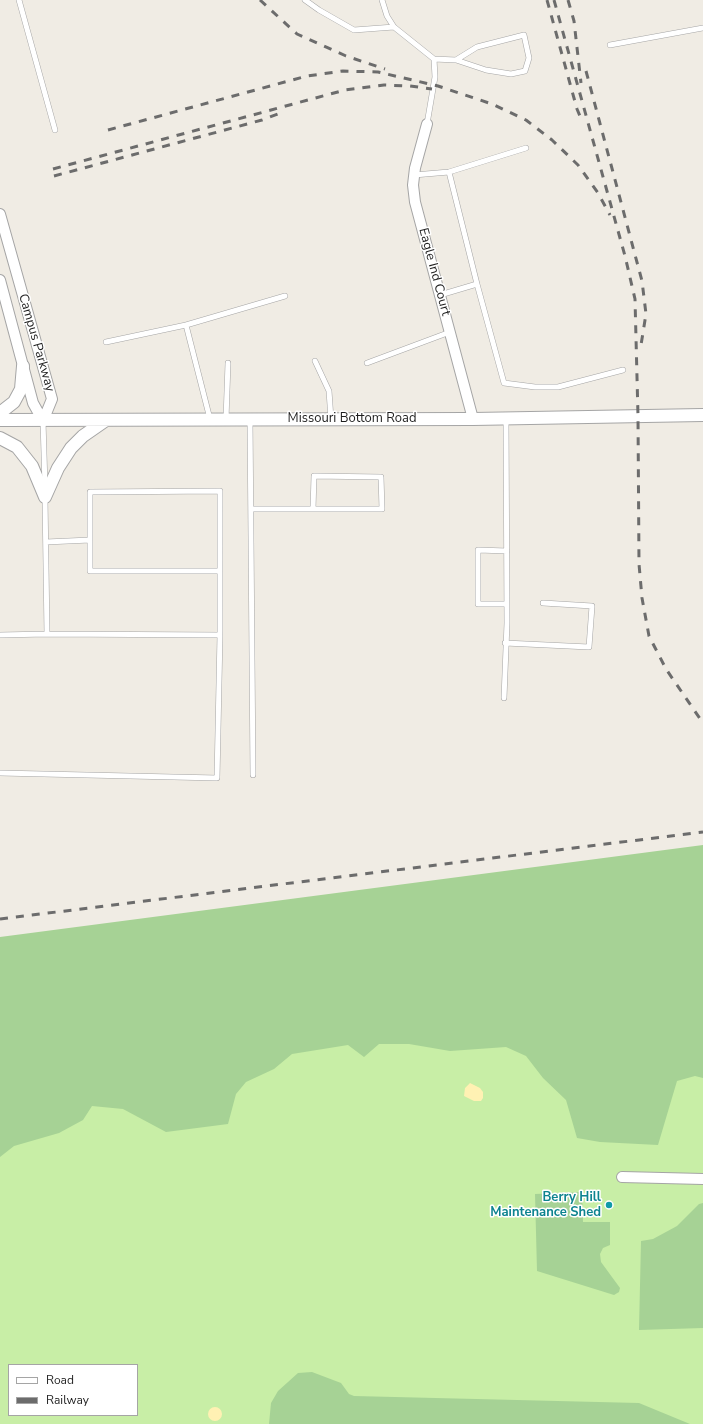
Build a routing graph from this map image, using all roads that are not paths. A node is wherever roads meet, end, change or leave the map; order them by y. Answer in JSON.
{"nodes":[{"id":1,"x":19,"y":0,"type":"edge"},
{"id":2,"x":305,"y":0,"type":"edge"},
{"id":3,"x":382,"y":0,"type":"edge"},
{"id":4,"x":394,"y":27,"type":"junction"},
{"id":5,"x":703,"y":28,"type":"edge"},
{"id":6,"x":610,"y":45,"type":"dead end"},
{"id":7,"x":434,"y":59,"type":"junction"},
{"id":8,"x":456,"y":60,"type":"junction"},
{"id":9,"x":427,"y":124,"type":"joint"},
{"id":10,"x":55,"y":130,"type":"dead end"},
{"id":11,"x":526,"y":148,"type":"dead end"},
{"id":12,"x":449,"y":172,"type":"junction"},
{"id":13,"x":414,"y":175,"type":"junction"},
{"id":14,"x":0,"y":214,"type":"edge"},
{"id":15,"x":0,"y":283,"type":"edge"},
{"id":16,"x":477,"y":284,"type":"junction"},
{"id":17,"x":440,"y":295,"type":"junction"},
{"id":18,"x":286,"y":296,"type":"dead end"},
{"id":19,"x":186,"y":325,"type":"junction"},
{"id":20,"x":450,"y":332,"type":"junction"},
{"id":21,"x":106,"y":342,"type":"dead end"},
{"id":22,"x":315,"y":361,"type":"dead end"},
{"id":23,"x":228,"y":363,"type":"dead end"},
{"id":24,"x":367,"y":363,"type":"dead end"},
{"id":25,"x":23,"y":366,"type":"junction"},
{"id":26,"x":623,"y":370,"type":"dead end"},
{"id":27,"x":0,"y":413,"type":"edge"},
{"id":28,"x":703,"y":415,"type":"edge"},
{"id":29,"x":506,"y":418,"type":"junction"},
{"id":30,"x":331,"y":419,"type":"junction"},
{"id":31,"x":473,"y":419,"type":"junction"},
{"id":32,"x":0,"y":420,"type":"edge"},
{"id":33,"x":43,"y":420,"type":"junction"},
{"id":34,"x":106,"y":420,"type":"junction"},
{"id":35,"x":211,"y":420,"type":"junction"},
{"id":36,"x":226,"y":420,"type":"junction"},
{"id":37,"x":250,"y":420,"type":"junction"},
{"id":38,"x":0,"y":438,"type":"edge"},
{"id":39,"x":45,"y":497,"type":"junction"},
{"id":40,"x":251,"y":509,"type":"junction"},
{"id":41,"x":313,"y":509,"type":"junction"},
{"id":42,"x":90,"y":540,"type":"junction"},
{"id":43,"x":46,"y":542,"type":"junction"},
{"id":44,"x":507,"y":551,"type":"junction"},
{"id":45,"x":220,"y":571,"type":"junction"},
{"id":46,"x":543,"y":603,"type":"dead end"},
{"id":47,"x":507,"y":604,"type":"junction"},
{"id":48,"x":47,"y":634,"type":"junction"},
{"id":49,"x":0,"y":635,"type":"edge"},
{"id":50,"x":220,"y":635,"type":"junction"},
{"id":51,"x":505,"y":643,"type":"junction"},
{"id":52,"x":504,"y":698,"type":"dead end"},
{"id":53,"x":0,"y":773,"type":"edge"},
{"id":54,"x":253,"y":775,"type":"dead end"},
{"id":55,"x":622,"y":1177,"type":"dead end"},
{"id":56,"x":703,"y":1179,"type":"edge"}],
"edges":[{"from":1,"to":10,"type":"lane"},
{"from":2,"to":4,"type":"lane"},
{"from":3,"to":4,"type":"lane"},
{"from":4,"to":7,"type":"lane"},
{"from":5,"to":6,"type":"lane"},
{"from":7,"to":8,"type":"lane"},
{"from":7,"to":9,"type":"lane"},
{"from":8,"to":8,"type":"lane"},
{"from":9,"to":13,"type":"street","name":"Eagle Ind Court"},
{"from":11,"to":12,"type":"lane"},
{"from":12,"to":13,"type":"lane"},
{"from":12,"to":16,"type":"lane"},
{"from":13,"to":17,"type":"street","name":"Eagle Ind Court"},
{"from":14,"to":33,"type":"street","name":"Campus Parkway"},
{"from":15,"to":25,"type":"street","name":"Campus Parkway"},
{"from":16,"to":17,"type":"lane"},
{"from":16,"to":26,"type":"lane"},
{"from":17,"to":20,"type":"street","name":"Eagle Ind Court"},
{"from":18,"to":19,"type":"lane"},
{"from":19,"to":21,"type":"lane"},
{"from":19,"to":35,"type":"lane"},
{"from":20,"to":24,"type":"lane"},
{"from":20,"to":31,"type":"street","name":"Eagle Ind Court"},
{"from":22,"to":30,"type":"lane"},
{"from":23,"to":36,"type":"lane"},
{"from":25,"to":27,"type":"street"},
{"from":25,"to":33,"type":"street","name":"Campus Parkway"},
{"from":28,"to":29,"type":"street","name":"Missouri Bottom Road"},
{"from":29,"to":31,"type":"street","name":"Missouri Bottom Road"},
{"from":29,"to":44,"type":"lane"},
{"from":30,"to":31,"type":"street","name":"Missouri Bottom Road"},
{"from":30,"to":37,"type":"street","name":"Missouri Bottom Road"},
{"from":32,"to":33,"type":"street","name":"Missouri Bottom Road"},
{"from":33,"to":34,"type":"street","name":"Missouri Bottom Road"},
{"from":33,"to":39,"type":"lane"},
{"from":34,"to":35,"type":"street","name":"Missouri Bottom Road"},
{"from":34,"to":39,"type":"street"},
{"from":35,"to":36,"type":"street","name":"Missouri Bottom Road"},
{"from":36,"to":37,"type":"street","name":"Missouri Bottom Road"},
{"from":37,"to":40,"type":"lane"},
{"from":38,"to":39,"type":"street"},
{"from":39,"to":43,"type":"lane"},
{"from":40,"to":41,"type":"lane"},
{"from":40,"to":54,"type":"lane"},
{"from":41,"to":41,"type":"lane"},
{"from":42,"to":43,"type":"lane"},
{"from":42,"to":45,"type":"lane"},
{"from":42,"to":45,"type":"lane"},
{"from":43,"to":48,"type":"lane"},
{"from":44,"to":47,"type":"lane"},
{"from":44,"to":47,"type":"lane"},
{"from":45,"to":50,"type":"lane"},
{"from":46,"to":51,"type":"lane"},
{"from":47,"to":51,"type":"lane"},
{"from":48,"to":49,"type":"lane"},
{"from":48,"to":50,"type":"lane"},
{"from":50,"to":53,"type":"lane"},
{"from":51,"to":52,"type":"lane"},
{"from":55,"to":56,"type":"street"}]}
